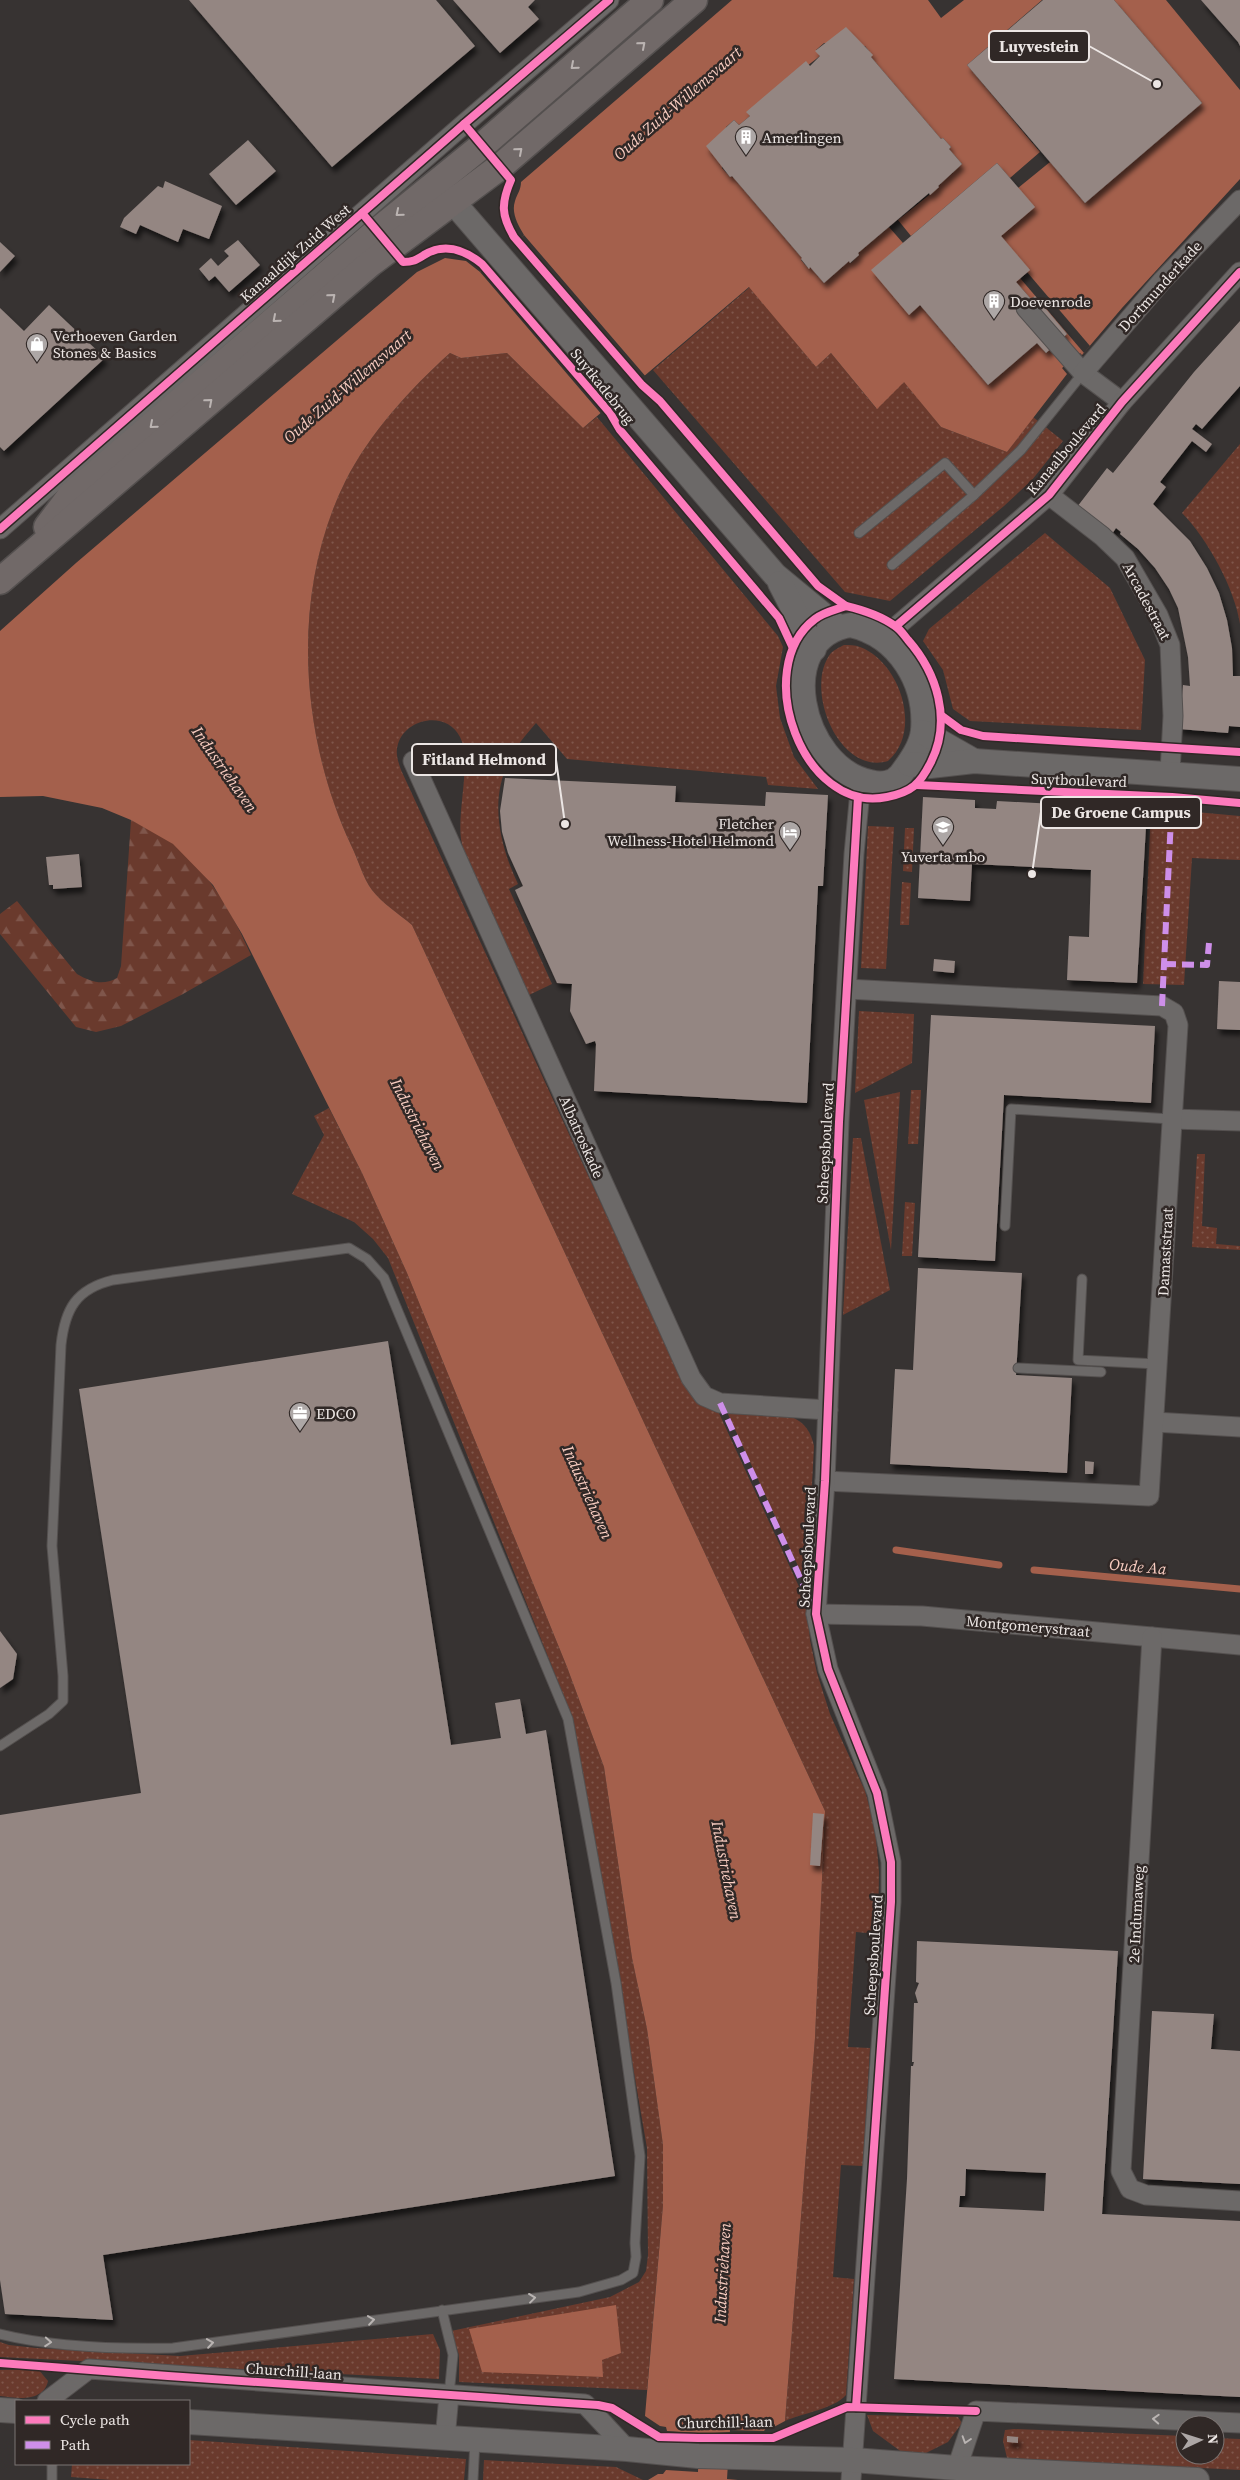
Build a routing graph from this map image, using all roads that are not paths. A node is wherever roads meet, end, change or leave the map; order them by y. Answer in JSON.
{"nodes":[{"id":1,"x":610,"y":0,"type":"edge"},
{"id":2,"x":650,"y":0,"type":"edge"},
{"id":3,"x":694,"y":0,"type":"edge"},
{"id":4,"x":436,"y":182,"type":"junction"},
{"id":5,"x":1240,"y":200,"type":"edge"},
{"id":6,"x":454,"y":202,"type":"junction"},
{"id":7,"x":1240,"y":272,"type":"edge"},
{"id":8,"x":1026,"y":308,"type":"dead end"},
{"id":9,"x":1077,"y":367,"type":"junction"},
{"id":10,"x":1122,"y":402,"type":"junction"},
{"id":11,"x":974,"y":495,"type":"junction"},
{"id":12,"x":1049,"y":496,"type":"junction"},
{"id":13,"x":0,"y":529,"type":"edge"},
{"id":14,"x":859,"y":533,"type":"dead end"},
{"id":15,"x":892,"y":565,"type":"dead end"},
{"id":16,"x":8,"y":574,"type":"edge"},
{"id":17,"x":775,"y":575,"type":"junction"},
{"id":18,"x":838,"y":627,"type":"junction"},
{"id":19,"x":883,"y":638,"type":"junction"},
{"id":20,"x":814,"y":649,"type":"junction"},
{"id":21,"x":923,"y":732,"type":"junction"},
{"id":22,"x":413,"y":761,"type":"dead end"},
{"id":23,"x":974,"y":761,"type":"junction"},
{"id":24,"x":909,"y":764,"type":"junction"},
{"id":25,"x":1170,"y":773,"type":"junction"},
{"id":26,"x":1240,"y":779,"type":"edge"},
{"id":27,"x":861,"y":781,"type":"junction"},
{"id":28,"x":847,"y":990,"type":"junction"},
{"id":29,"x":1171,"y":1118,"type":"junction"},
{"id":30,"x":1240,"y":1121,"type":"edge"},
{"id":31,"x":1005,"y":1226,"type":"dead end"},
{"id":32,"x":1082,"y":1279,"type":"dead end"},
{"id":33,"x":1158,"y":1364,"type":"junction"},
{"id":34,"x":1018,"y":1368,"type":"dead end"},
{"id":35,"x":1101,"y":1372,"type":"dead end"},
{"id":36,"x":828,"y":1410,"type":"junction"},
{"id":37,"x":1154,"y":1422,"type":"junction"},
{"id":38,"x":1240,"y":1427,"type":"edge"},
{"id":39,"x":825,"y":1481,"type":"junction"},
{"id":40,"x":816,"y":1614,"type":"junction"},
{"id":41,"x":1152,"y":1637,"type":"junction"},
{"id":42,"x":1240,"y":1645,"type":"edge"},
{"id":43,"x":0,"y":1746,"type":"edge"},
{"id":44,"x":1240,"y":2201,"type":"edge"},
{"id":45,"x":442,"y":2310,"type":"junction"},
{"id":46,"x":0,"y":2334,"type":"edge"},
{"id":47,"x":449,"y":2395,"type":"junction"},
{"id":48,"x":49,"y":2400,"type":"edge"},
{"id":49,"x":0,"y":2410,"type":"edge"},
{"id":50,"x":15,"y":2411,"type":"edge"},
{"id":51,"x":190,"y":2422,"type":"edge"},
{"id":52,"x":1240,"y":2423,"type":"edge"},
{"id":53,"x":445,"y":2439,"type":"junction"},
{"id":54,"x":475,"y":2440,"type":"junction"},
{"id":55,"x":627,"y":2449,"type":"junction"},
{"id":56,"x":52,"y":2465,"type":"edge"},
{"id":57,"x":957,"y":2468,"type":"junction"},
{"id":58,"x":852,"y":2470,"type":"edge"},
{"id":59,"x":52,"y":2480,"type":"edge"},
{"id":60,"x":473,"y":2480,"type":"edge"},
{"id":61,"x":1197,"y":2480,"type":"edge"}],
"edges":[{"from":1,"to":13,"type":"street","name":"Kanaaldijk Zuid West"},
{"from":2,"to":4,"type":"main road","one_way":true},
{"from":6,"to":3,"type":"main road","one_way":true},
{"from":4,"to":6,"type":"street","name":"Suytkadebrug"},
{"from":4,"to":16,"type":"main road","one_way":true},
{"from":5,"to":9,"type":"street","name":"Dortmunderkade"},
{"from":16,"to":6,"type":"main road","one_way":true},
{"from":6,"to":17,"type":"street","name":"Suytkadebrug"},
{"from":7,"to":10,"type":"street","name":"Kanaalboulevard"},
{"from":8,"to":9,"type":"street"},
{"from":9,"to":10,"type":"street"},
{"from":9,"to":11,"type":"lane"},
{"from":10,"to":12,"type":"street","name":"Kanaalboulevard"},
{"from":11,"to":14,"type":"lane"},
{"from":11,"to":15,"type":"lane"},
{"from":12,"to":19,"type":"street","name":"Kanaalboulevard"},
{"from":12,"to":25,"type":"street","name":"Arcadestraat"},
{"from":17,"to":18,"type":"street","name":"Suytkadebrug"},
{"from":17,"to":20,"type":"street","name":"Suytkadebrug"},
{"from":18,"to":19,"type":"street"},
{"from":18,"to":20,"type":"street"},
{"from":19,"to":21,"type":"street"},
{"from":20,"to":27,"type":"street"},
{"from":21,"to":23,"type":"street","name":"Suytboulevard"},
{"from":21,"to":24,"type":"street"},
{"from":22,"to":36,"type":"street","name":"Albatroskade"},
{"from":23,"to":24,"type":"street","name":"Suytboulevard"},
{"from":23,"to":25,"type":"street","name":"Suytboulevard"},
{"from":24,"to":27,"type":"street"},
{"from":25,"to":26,"type":"street","name":"Suytboulevard"},
{"from":27,"to":28,"type":"street","name":"Scheepsboulevard"},
{"from":28,"to":29,"type":"street","name":"Damaststraat"},
{"from":28,"to":36,"type":"street","name":"Scheepsboulevard"},
{"from":29,"to":30,"type":"street"},
{"from":29,"to":31,"type":"lane"},
{"from":29,"to":33,"type":"street","name":"Damaststraat"},
{"from":32,"to":33,"type":"lane"},
{"from":33,"to":37,"type":"street","name":"Damaststraat"},
{"from":34,"to":35,"type":"lane"},
{"from":36,"to":39,"type":"street","name":"Scheepsboulevard"},
{"from":37,"to":38,"type":"street"},
{"from":37,"to":39,"type":"street","name":"Damaststraat"},
{"from":39,"to":40,"type":"street","name":"Scheepsboulevard"},
{"from":40,"to":41,"type":"street","name":"Montgomerystraat"},
{"from":40,"to":58,"type":"street","name":"Scheepsboulevard"},
{"from":41,"to":42,"type":"street","name":"Montgomerystraat"},
{"from":41,"to":44,"type":"street","name":"2e Indumaweg"},
{"from":45,"to":43,"type":"lane","one_way":true},
{"from":46,"to":45,"type":"lane","one_way":true},
{"from":45,"to":47,"type":"lane"},
{"from":47,"to":48,"type":"street","name":"Churchill-laan"},
{"from":47,"to":53,"type":"street"},
{"from":47,"to":55,"type":"street","name":"Churchill-laan"},
{"from":49,"to":50,"type":"street"},
{"from":51,"to":53,"type":"street","name":"Churchill-laan"},
{"from":52,"to":57,"type":"street","one_way":true},
{"from":53,"to":54,"type":"street","name":"Churchill-laan"},
{"from":54,"to":55,"type":"street","name":"Churchill-laan"},
{"from":54,"to":60,"type":"lane"},
{"from":55,"to":58,"type":"street","name":"Churchill-laan"},
{"from":56,"to":59,"type":"lane"},
{"from":57,"to":58,"type":"street","name":"Churchill-laan"},
{"from":57,"to":61,"type":"street","name":"Churchill-laan"}]}
